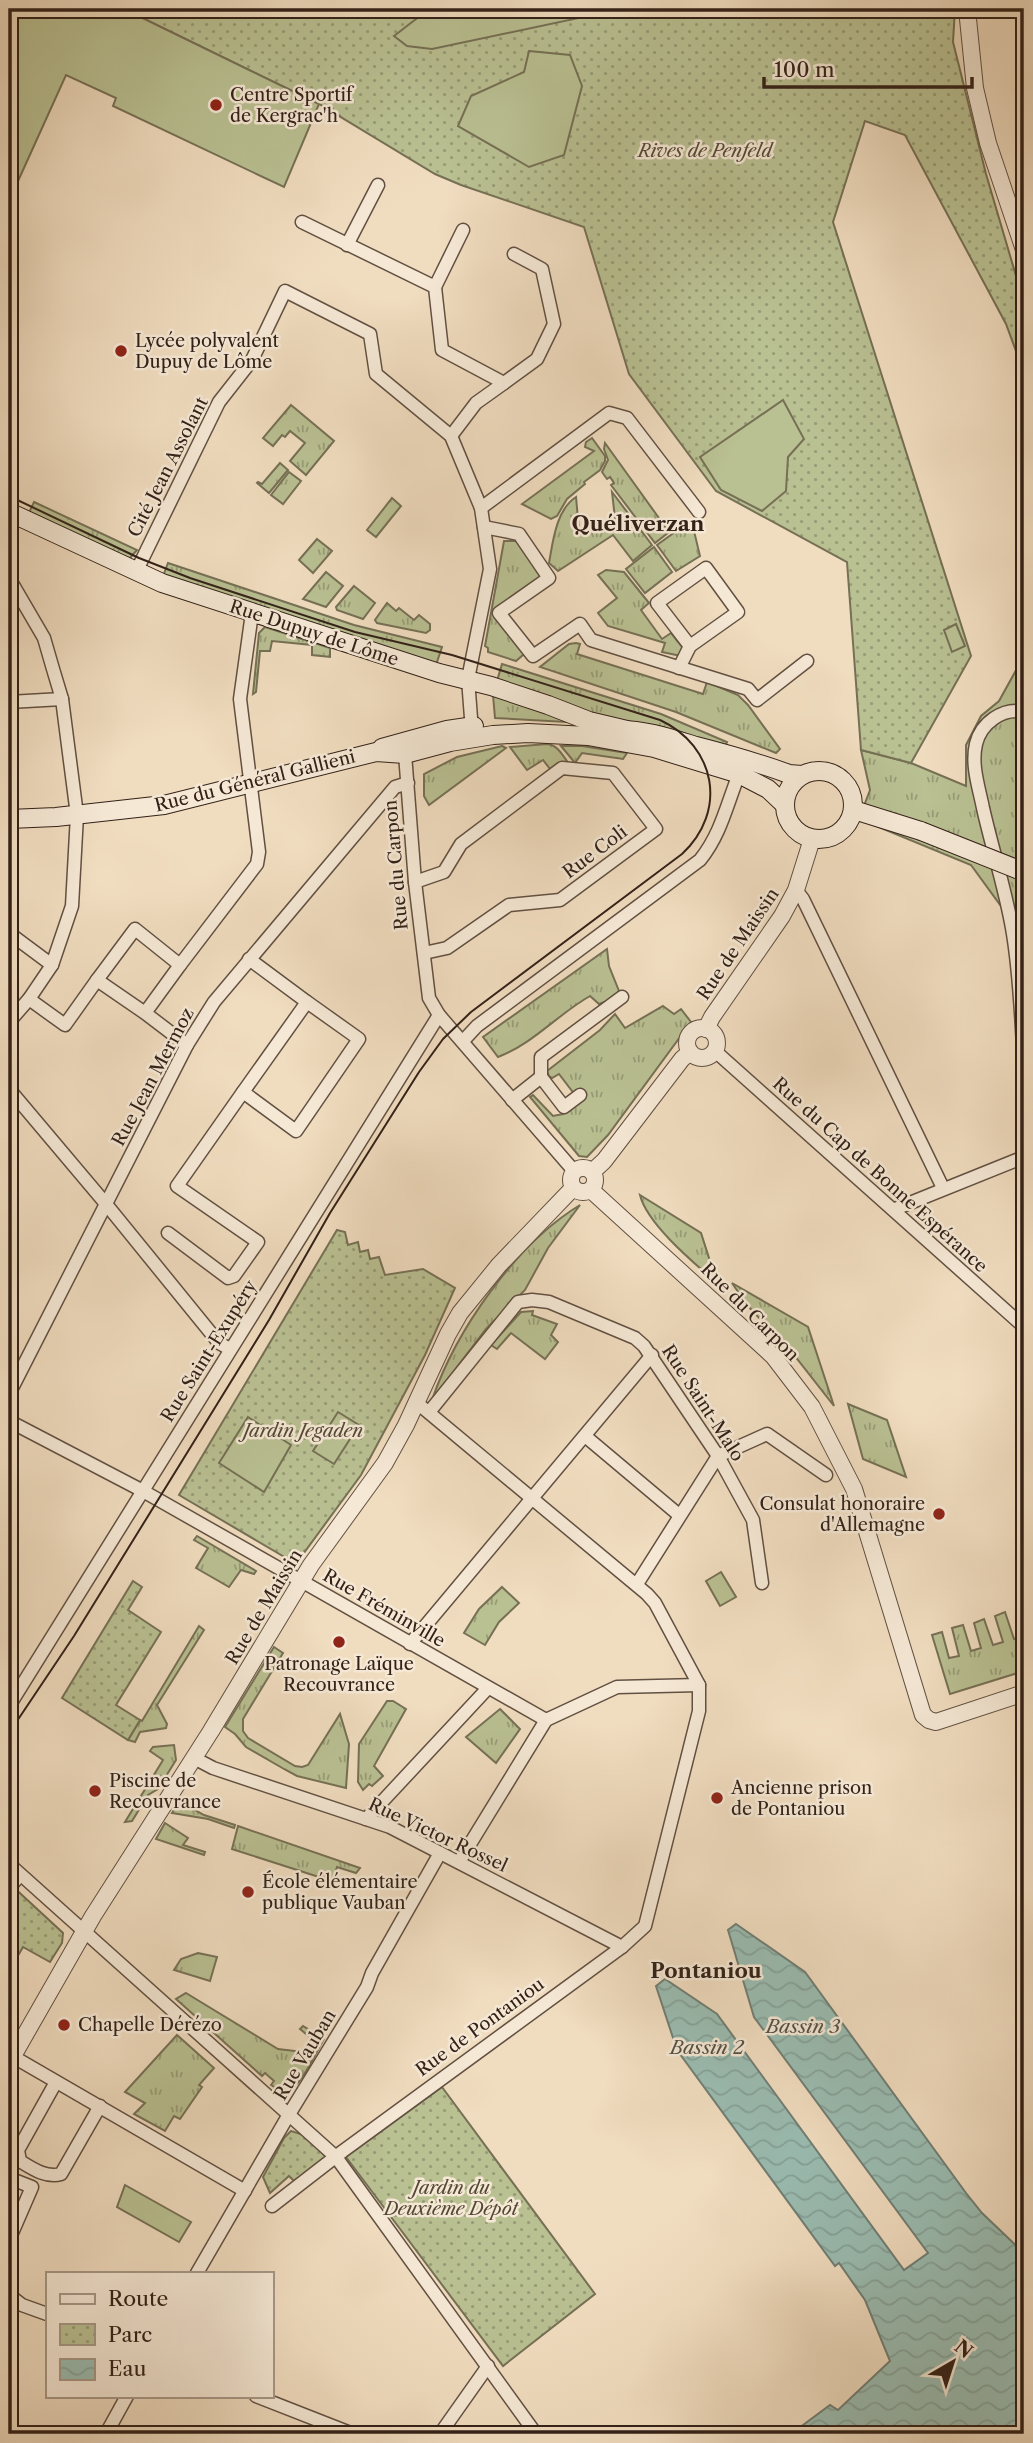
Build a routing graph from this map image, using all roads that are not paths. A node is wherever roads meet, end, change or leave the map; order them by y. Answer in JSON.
{"nodes":[{"id":1,"x":967,"y":9,"type":"edge"},
{"id":2,"x":378,"y":185,"type":"dead end"},
{"id":3,"x":302,"y":222,"type":"dead end"},
{"id":4,"x":463,"y":230,"type":"dead end"},
{"id":5,"x":347,"y":245,"type":"junction"},
{"id":6,"x":1024,"y":250,"type":"edge"},
{"id":7,"x":514,"y":254,"type":"dead end"},
{"id":8,"x":435,"y":287,"type":"junction"},
{"id":9,"x":504,"y":383,"type":"junction"},
{"id":10,"x":451,"y":436,"type":"junction"},
{"id":11,"x":481,"y":508,"type":"junction"},
{"id":12,"x":9,"y":512,"type":"edge"},
{"id":13,"x":699,"y":512,"type":"dead end"},
{"id":14,"x":484,"y":527,"type":"junction"},
{"id":15,"x":136,"y":572,"type":"junction"},
{"id":16,"x":11,"y":585,"type":"edge"},
{"id":17,"x":252,"y":613,"type":"junction"},
{"id":18,"x":690,"y":646,"type":"junction"},
{"id":19,"x":807,"y":661,"type":"dead end"},
{"id":20,"x":679,"y":667,"type":"junction"},
{"id":21,"x":468,"y":679,"type":"junction"},
{"id":22,"x":62,"y":699,"type":"junction"},
{"id":23,"x":9,"y":702,"type":"edge"},
{"id":24,"x":1024,"y":712,"type":"edge"},
{"id":25,"x":627,"y":730,"type":"junction"},
{"id":26,"x":473,"y":732,"type":"junction"},
{"id":27,"x":376,"y":752,"type":"junction"},
{"id":28,"x":405,"y":754,"type":"junction"},
{"id":29,"x":739,"y":774,"type":"junction"},
{"id":30,"x":802,"y":775,"type":"junction"},
{"id":31,"x":249,"y":783,"type":"junction"},
{"id":32,"x":408,"y":783,"type":"junction"},
{"id":33,"x":785,"y":805,"type":"junction"},
{"id":34,"x":854,"y":810,"type":"junction"},
{"id":35,"x":77,"y":816,"type":"junction"},
{"id":36,"x":9,"y":819,"type":"edge"},
{"id":37,"x":812,"y":839,"type":"junction"},
{"id":38,"x":1024,"y":872,"type":"edge"},
{"id":39,"x":415,"y":882,"type":"junction"},
{"id":40,"x":796,"y":890,"type":"junction"},
{"id":41,"x":9,"y":933,"type":"edge"},
{"id":42,"x":424,"y":953,"type":"junction"},
{"id":43,"x":249,"y":959,"type":"junction"},
{"id":44,"x":52,"y":965,"type":"junction"},
{"id":45,"x":180,"y":965,"type":"junction"},
{"id":46,"x":97,"y":980,"type":"junction"},
{"id":47,"x":622,"y":997,"type":"dead end"},
{"id":48,"x":29,"y":999,"type":"junction"},
{"id":49,"x":307,"y":1002,"type":"junction"},
{"id":50,"x":145,"y":1013,"type":"junction"},
{"id":51,"x":439,"y":1015,"type":"junction"},
{"id":52,"x":9,"y":1022,"type":"edge"},
{"id":53,"x":706,"y":1029,"type":"junction"},
{"id":54,"x":463,"y":1041,"type":"junction"},
{"id":55,"x":187,"y":1045,"type":"junction"},
{"id":56,"x":715,"y":1051,"type":"junction"},
{"id":57,"x":690,"y":1052,"type":"junction"},
{"id":58,"x":1024,"y":1062,"type":"edge"},
{"id":59,"x":541,"y":1077,"type":"junction"},
{"id":60,"x":9,"y":1089,"type":"edge"},
{"id":61,"x":243,"y":1092,"type":"junction"},
{"id":62,"x":580,"y":1095,"type":"dead end"},
{"id":63,"x":512,"y":1100,"type":"junction"},
{"id":64,"x":1024,"y":1157,"type":"edge"},
{"id":65,"x":592,"y":1172,"type":"junction"},
{"id":66,"x":574,"y":1180,"type":"junction"},
{"id":67,"x":943,"y":1188,"type":"junction"},
{"id":68,"x":590,"y":1190,"type":"junction"},
{"id":69,"x":106,"y":1204,"type":"junction"},
{"id":70,"x":894,"y":1209,"type":"junction"},
{"id":71,"x":168,"y":1233,"type":"dead end"},
{"id":72,"x":1023,"y":1322,"type":"edge"},
{"id":73,"x":230,"y":1349,"type":"junction"},
{"id":74,"x":652,"y":1355,"type":"junction"},
{"id":75,"x":9,"y":1394,"type":"edge"},
{"id":76,"x":423,"y":1407,"type":"junction"},
{"id":77,"x":9,"y":1421,"type":"edge"},
{"id":78,"x":585,"y":1436,"type":"junction"},
{"id":79,"x":718,"y":1455,"type":"junction"},
{"id":80,"x":826,"y":1475,"type":"dead end"},
{"id":81,"x":142,"y":1491,"type":"junction"},
{"id":82,"x":532,"y":1498,"type":"junction"},
{"id":83,"x":679,"y":1515,"type":"junction"},
{"id":84,"x":301,"y":1580,"type":"junction"},
{"id":85,"x":762,"y":1583,"type":"dead end"},
{"id":86,"x":637,"y":1584,"type":"junction"},
{"id":87,"x":410,"y":1644,"type":"junction"},
{"id":88,"x":699,"y":1685,"type":"junction"},
{"id":89,"x":488,"y":1688,"type":"junction"},
{"id":90,"x":1024,"y":1693,"type":"edge"},
{"id":91,"x":9,"y":1706,"type":"edge"},
{"id":92,"x":546,"y":1720,"type":"junction"},
{"id":93,"x":194,"y":1758,"type":"junction"},
{"id":94,"x":366,"y":1819,"type":"junction"},
{"id":95,"x":440,"y":1853,"type":"junction"},
{"id":96,"x":458,"y":1862,"type":"junction"},
{"id":97,"x":9,"y":1864,"type":"edge"},
{"id":98,"x":20,"y":1875,"type":"junction"},
{"id":99,"x":9,"y":1888,"type":"edge"},
{"id":100,"x":83,"y":1932,"type":"junction"},
{"id":101,"x":622,"y":1947,"type":"junction"},
{"id":102,"x":11,"y":2060,"type":"edge"},
{"id":103,"x":56,"y":2082,"type":"junction"},
{"id":104,"x":100,"y":2106,"type":"junction"},
{"id":105,"x":288,"y":2116,"type":"junction"},
{"id":106,"x":336,"y":2157,"type":"junction"},
{"id":107,"x":9,"y":2178,"type":"edge"},
{"id":108,"x":245,"y":2191,"type":"junction"},
{"id":109,"x":272,"y":2206,"type":"dead end"},
{"id":110,"x":9,"y":2240,"type":"edge"},
{"id":111,"x":198,"y":2272,"type":"edge"},
{"id":112,"x":9,"y":2295,"type":"edge"},
{"id":113,"x":46,"y":2314,"type":"edge"},
{"id":114,"x":488,"y":2366,"type":"junction"},
{"id":115,"x":126,"y":2398,"type":"edge"},
{"id":116,"x":261,"y":2398,"type":"edge"},
{"id":117,"x":106,"y":2434,"type":"edge"},
{"id":118,"x":353,"y":2434,"type":"edge"},
{"id":119,"x":440,"y":2434,"type":"edge"},
{"id":120,"x":536,"y":2434,"type":"edge"}],
"edges":[{"from":1,"to":6,"type":"street"},
{"from":2,"to":5,"type":"street"},
{"from":3,"to":5,"type":"street"},
{"from":4,"to":8,"type":"street"},
{"from":5,"to":8,"type":"street"},
{"from":7,"to":9,"type":"street"},
{"from":8,"to":9,"type":"street"},
{"from":9,"to":10,"type":"street"},
{"from":10,"to":11,"type":"street"},
{"from":10,"to":15,"type":"street","name":"Cité Jean Assolant"},
{"from":11,"to":13,"type":"street"},
{"from":11,"to":14,"type":"street"},
{"from":12,"to":15,"type":"main road","name":"Rue Dupuy de Lôme"},
{"from":14,"to":20,"type":"street"},
{"from":14,"to":21,"type":"street"},
{"from":15,"to":17,"type":"main road","name":"Rue Dupuy de Lôme"},
{"from":16,"to":22,"type":"street"},
{"from":17,"to":21,"type":"main road","name":"Rue Dupuy de Lôme"},
{"from":17,"to":31,"type":"street"},
{"from":18,"to":18,"type":"street"},
{"from":18,"to":20,"type":"street"},
{"from":19,"to":20,"type":"street"},
{"from":21,"to":25,"type":"main road","name":"Rue Dupuy de Lôme"},
{"from":21,"to":26,"type":"street"},
{"from":22,"to":23,"type":"street"},
{"from":22,"to":35,"type":"street"},
{"from":24,"to":58,"type":"street"},
{"from":25,"to":26,"type":"main road","name":"Rue du Général Gallieni"},
{"from":25,"to":30,"type":"main road","name":"Rue du Général Gallieni"},
{"from":26,"to":27,"type":"main road","name":"Rue du Général Gallieni"},
{"from":26,"to":28,"type":"main road","name":"Rue du Général Gallieni"},
{"from":26,"to":29,"type":"main road","name":"Rue du Général Gallieni"},
{"from":27,"to":28,"type":"main road","name":"Rue du Général Gallieni"},
{"from":27,"to":31,"type":"main road","name":"Rue du Général Gallieni"},
{"from":28,"to":32,"type":"street","name":"Rue du Carpon"},
{"from":29,"to":33,"type":"main road","name":"Rue du Général Gallieni"},
{"from":29,"to":54,"type":"street"},
{"from":30,"to":33,"type":"main road"},
{"from":30,"to":34,"type":"main road"},
{"from":31,"to":35,"type":"main road","name":"Rue du Général Gallieni"},
{"from":31,"to":45,"type":"street"},
{"from":32,"to":39,"type":"street","name":"Rue du Carpon"},
{"from":32,"to":43,"type":"street","name":"Rue Jean Mermoz"},
{"from":33,"to":37,"type":"main road"},
{"from":34,"to":37,"type":"main road"},
{"from":34,"to":38,"type":"main road","bridge":true},
{"from":35,"to":36,"type":"main road","name":"Rue du Général Gallieni"},
{"from":35,"to":44,"type":"street"},
{"from":37,"to":40,"type":"street","name":"Rue de Maissin"},
{"from":39,"to":42,"type":"street","name":"Rue du Carpon"},
{"from":39,"to":42,"type":"street","name":"Rue Coli"},
{"from":40,"to":53,"type":"street","name":"Rue de Maissin"},
{"from":40,"to":67,"type":"street"},
{"from":41,"to":44,"type":"street"},
{"from":42,"to":51,"type":"street","name":"Rue du Carpon"},
{"from":43,"to":49,"type":"street"},
{"from":43,"to":55,"type":"street","name":"Rue Jean Mermoz"},
{"from":44,"to":48,"type":"street"},
{"from":45,"to":46,"type":"street"},
{"from":45,"to":50,"type":"street"},
{"from":46,"to":48,"type":"street"},
{"from":46,"to":50,"type":"street"},
{"from":47,"to":59,"type":"street"},
{"from":48,"to":52,"type":"street"},
{"from":49,"to":61,"type":"street"},
{"from":49,"to":61,"type":"street"},
{"from":50,"to":55,"type":"street"},
{"from":51,"to":54,"type":"street","name":"Rue du Carpon"},
{"from":51,"to":73,"type":"street","name":"Rue Saint-Exupéry"},
{"from":53,"to":56,"type":"street"},
{"from":53,"to":57,"type":"street"},
{"from":54,"to":63,"type":"street","name":"Rue du Carpon"},
{"from":55,"to":69,"type":"street","name":"Rue Jean Mermoz"},
{"from":56,"to":57,"type":"street"},
{"from":56,"to":70,"type":"street","name":"Rue du Cap de Bonne Espérance"},
{"from":57,"to":65,"type":"street"},
{"from":59,"to":62,"type":"street"},
{"from":59,"to":63,"type":"street"},
{"from":60,"to":69,"type":"street"},
{"from":61,"to":71,"type":"street"},
{"from":63,"to":66,"type":"street","name":"Rue du Carpon"},
{"from":64,"to":67,"type":"street"},
{"from":65,"to":66,"type":"street"},
{"from":65,"to":68,"type":"street"},
{"from":66,"to":68,"type":"street"},
{"from":66,"to":76,"type":"street","name":"Rue de Maissin"},
{"from":67,"to":70,"type":"street"},
{"from":68,"to":90,"type":"street","name":"Rue du Carpon"},
{"from":69,"to":73,"type":"street"},
{"from":69,"to":75,"type":"street","name":"Rue Jean Mermoz"},
{"from":70,"to":72,"type":"street","name":"Rue du Cap de Bonne Espérance"},
{"from":73,"to":81,"type":"street","name":"Rue Saint-Exupéry"},
{"from":74,"to":76,"type":"street","name":"Rue Saint-Malo"},
{"from":74,"to":78,"type":"street"},
{"from":74,"to":79,"type":"street","name":"Rue Saint-Malo"},
{"from":76,"to":82,"type":"street"},
{"from":76,"to":84,"type":"street","name":"Rue de Maissin"},
{"from":77,"to":81,"type":"street","name":"Rue Fréminville"},
{"from":78,"to":82,"type":"street"},
{"from":78,"to":83,"type":"street"},
{"from":79,"to":80,"type":"street"},
{"from":79,"to":83,"type":"street"},
{"from":79,"to":85,"type":"street","name":"Rue Saint-Malo"},
{"from":81,"to":84,"type":"street","name":"Rue Fréminville"},
{"from":81,"to":91,"type":"street","name":"Rue Saint-Exupéry"},
{"from":82,"to":86,"type":"street"},
{"from":82,"to":87,"type":"street"},
{"from":83,"to":86,"type":"street"},
{"from":84,"to":87,"type":"street","name":"Rue Fréminville"},
{"from":84,"to":93,"type":"street","name":"Rue de Maissin"},
{"from":86,"to":88,"type":"street"},
{"from":87,"to":89,"type":"street","name":"Rue Fréminville"},
{"from":88,"to":92,"type":"street"},
{"from":88,"to":101,"type":"street","name":"Rue de Pontaniou"},
{"from":89,"to":92,"type":"street","name":"Rue Fréminville"},
{"from":89,"to":94,"type":"street"},
{"from":92,"to":96,"type":"street"},
{"from":93,"to":94,"type":"street","name":"Rue Victor Rossel"},
{"from":93,"to":100,"type":"street","name":"Rue de Maissin"},
{"from":94,"to":95,"type":"street","name":"Rue Victor Rossel"},
{"from":95,"to":96,"type":"street","name":"Rue Victor Rossel"},
{"from":95,"to":105,"type":"street","name":"Rue Vauban"},
{"from":96,"to":101,"type":"street","name":"Rue Victor Rossel"},
{"from":97,"to":98,"type":"street"},
{"from":98,"to":99,"type":"street"},
{"from":98,"to":100,"type":"street"},
{"from":100,"to":102,"type":"street","name":"Rue de Maissin"},
{"from":100,"to":105,"type":"street"},
{"from":101,"to":106,"type":"street","name":"Rue de Pontaniou"},
{"from":102,"to":103,"type":"street"},
{"from":103,"to":104,"type":"street"},
{"from":103,"to":104,"type":"street"},
{"from":104,"to":108,"type":"street"},
{"from":105,"to":106,"type":"street"},
{"from":105,"to":108,"type":"street","name":"Rue Vauban"},
{"from":106,"to":109,"type":"street","name":"Rue de Pontaniou"},
{"from":106,"to":114,"type":"street"},
{"from":107,"to":110,"type":"street"},
{"from":108,"to":111,"type":"street","name":"Rue Vauban"},
{"from":112,"to":113,"type":"street"},
{"from":114,"to":119,"type":"street"},
{"from":114,"to":120,"type":"street"},
{"from":115,"to":117,"type":"street"},
{"from":116,"to":118,"type":"street"}]}
